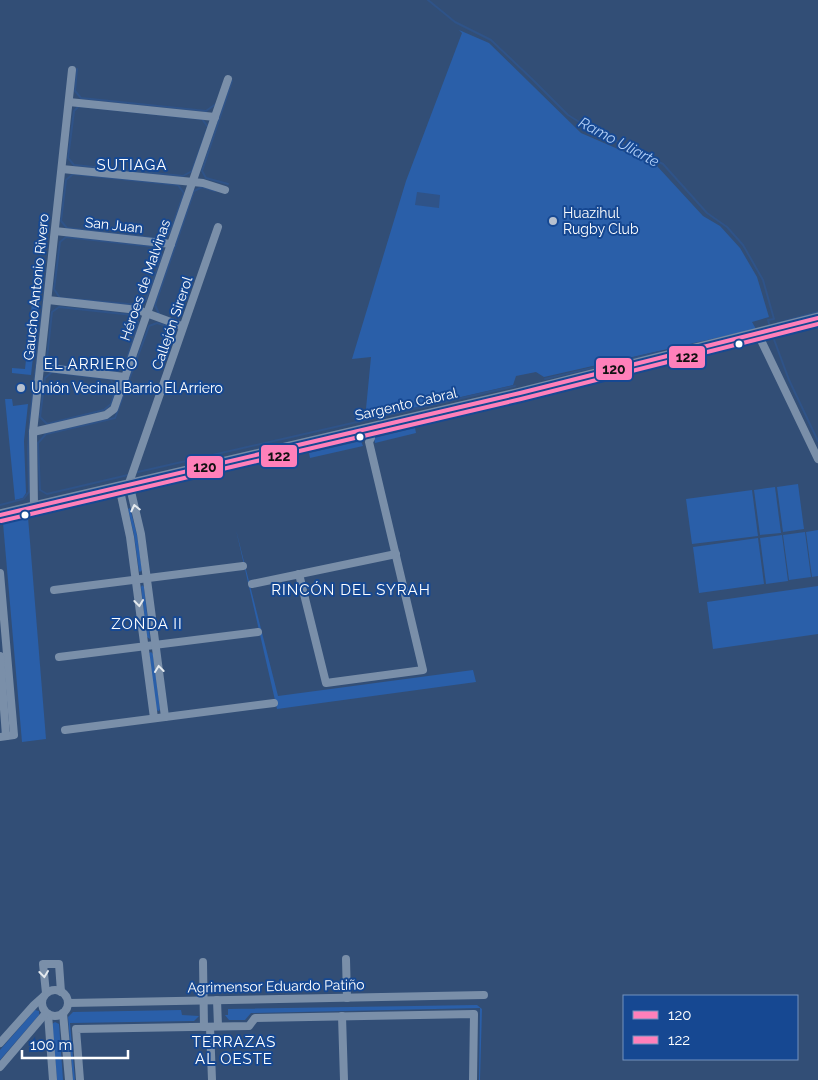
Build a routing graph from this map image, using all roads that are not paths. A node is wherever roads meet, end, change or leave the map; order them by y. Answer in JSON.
{"nodes":[{"id":1,"x":72,"y":70,"type":"dead end"},
{"id":2,"x":228,"y":79,"type":"dead end"},
{"id":3,"x":69,"y":102,"type":"junction"},
{"id":4,"x":215,"y":117,"type":"junction"},
{"id":5,"x":62,"y":169,"type":"junction"},
{"id":6,"x":192,"y":182,"type":"junction"},
{"id":7,"x":225,"y":190,"type":"dead end"},
{"id":8,"x":218,"y":227,"type":"dead end"},
{"id":9,"x":55,"y":231,"type":"junction"},
{"id":10,"x":171,"y":244,"type":"junction"},
{"id":11,"x":48,"y":300,"type":"junction"},
{"id":12,"x":147,"y":314,"type":"junction"},
{"id":13,"x":818,"y":318,"type":"edge"},
{"id":14,"x":178,"y":325,"type":"dead end"},
{"id":15,"x":766,"y":331,"type":"junction"},
{"id":16,"x":40,"y":367,"type":"junction"},
{"id":17,"x":125,"y":377,"type":"junction"},
{"id":18,"x":365,"y":429,"type":"junction"},
{"id":19,"x":34,"y":432,"type":"junction"},
{"id":20,"x":818,"y":459,"type":"edge"},
{"id":21,"x":124,"y":485,"type":"junction"},
{"id":22,"x":34,"y":507,"type":"junction"},
{"id":23,"x":0,"y":514,"type":"edge"},
{"id":24,"x":396,"y":554,"type":"junction"},
{"id":25,"x":243,"y":566,"type":"dead end"},
{"id":26,"x":0,"y":572,"type":"edge"},
{"id":27,"x":298,"y":574,"type":"junction"},
{"id":28,"x":147,"y":578,"type":"junction"},
{"id":29,"x":136,"y":579,"type":"junction"},
{"id":30,"x":252,"y":584,"type":"dead end"},
{"id":31,"x":54,"y":590,"type":"dead end"},
{"id":32,"x":2,"y":624,"type":"edge"},
{"id":33,"x":258,"y":632,"type":"dead end"},
{"id":34,"x":156,"y":645,"type":"junction"},
{"id":35,"x":144,"y":646,"type":"junction"},
{"id":36,"x":0,"y":656,"type":"edge"},
{"id":37,"x":59,"y":657,"type":"dead end"},
{"id":38,"x":5,"y":675,"type":"junction"},
{"id":39,"x":274,"y":703,"type":"dead end"},
{"id":40,"x":165,"y":717,"type":"junction"},
{"id":41,"x":154,"y":718,"type":"junction"},
{"id":42,"x":65,"y":730,"type":"dead end"},
{"id":43,"x":3,"y":736,"type":"edge"},
{"id":44,"x":346,"y":959,"type":"dead end"},
{"id":45,"x":203,"y":962,"type":"dead end"},
{"id":46,"x":62,"y":992,"type":"junction"},
{"id":47,"x":44,"y":995,"type":"junction"},
{"id":48,"x":484,"y":995,"type":"dead end"},
{"id":49,"x":347,"y":998,"type":"junction"},
{"id":50,"x":203,"y":1000,"type":"junction"},
{"id":51,"x":217,"y":1000,"type":"junction"},
{"id":52,"x":68,"y":1003,"type":"junction"},
{"id":53,"x":63,"y":1013,"type":"junction"},
{"id":54,"x":47,"y":1014,"type":"junction"},
{"id":55,"x":342,"y":1016,"type":"junction"},
{"id":56,"x":211,"y":1027,"type":"junction"},
{"id":57,"x":0,"y":1043,"type":"edge"},
{"id":58,"x":0,"y":1067,"type":"edge"},
{"id":59,"x":53,"y":1080,"type":"edge"},
{"id":60,"x":69,"y":1080,"type":"edge"},
{"id":61,"x":80,"y":1080,"type":"edge"},
{"id":62,"x":212,"y":1080,"type":"edge"},
{"id":63,"x":344,"y":1080,"type":"edge"},
{"id":64,"x":473,"y":1080,"type":"edge"}],
"edges":[{"from":1,"to":3,"type":"street","name":"Gaucho Antonio Rivero"},
{"from":2,"to":4,"type":"street","name":"Héroes de Malvinas"},
{"from":3,"to":4,"type":"street"},
{"from":3,"to":5,"type":"street","name":"Gaucho Antonio Rivero"},
{"from":4,"to":6,"type":"street","name":"Héroes de Malvinas"},
{"from":5,"to":6,"type":"street"},
{"from":5,"to":9,"type":"street","name":"Gaucho Antonio Rivero"},
{"from":6,"to":7,"type":"street"},
{"from":6,"to":10,"type":"street","name":"Héroes de Malvinas"},
{"from":8,"to":21,"type":"street","name":"Callejón Sirerol"},
{"from":9,"to":10,"type":"street","name":"San Juan"},
{"from":9,"to":11,"type":"street","name":"Gaucho Antonio Rivero"},
{"from":10,"to":12,"type":"street","name":"Héroes de Malvinas"},
{"from":11,"to":12,"type":"street"},
{"from":11,"to":16,"type":"street","name":"Gaucho Antonio Rivero"},
{"from":12,"to":14,"type":"street"},
{"from":12,"to":17,"type":"street","name":"Héroes de Malvinas"},
{"from":13,"to":15,"type":"main road","name":"Sargento Cabral"},
{"from":15,"to":18,"type":"main road","name":"Sargento Cabral"},
{"from":15,"to":20,"type":"street"},
{"from":16,"to":17,"type":"street"},
{"from":16,"to":19,"type":"street","name":"Gaucho Antonio Rivero"},
{"from":17,"to":19,"type":"street","name":"Héroes de Malvinas"},
{"from":18,"to":21,"type":"main road","name":"Sargento Cabral"},
{"from":18,"to":24,"type":"street"},
{"from":19,"to":22,"type":"street","name":"Gaucho Antonio Rivero"},
{"from":21,"to":22,"type":"main road","name":"Sargento Cabral"},
{"from":28,"to":21,"type":"street","one_way":true},
{"from":21,"to":29,"type":"street"},
{"from":22,"to":23,"type":"main road","name":"Sargento Cabral"},
{"from":24,"to":27,"type":"street"},
{"from":24,"to":27,"type":"street"},
{"from":25,"to":28,"type":"street"},
{"from":26,"to":32,"type":"street"},
{"from":27,"to":30,"type":"street"},
{"from":28,"to":29,"type":"street"},
{"from":28,"to":34,"type":"street"},
{"from":29,"to":31,"type":"street"},
{"from":29,"to":35,"type":"street","one_way":true},
{"from":32,"to":38,"type":"street"},
{"from":33,"to":34,"type":"street"},
{"from":34,"to":35,"type":"street"},
{"from":40,"to":34,"type":"street","one_way":true},
{"from":35,"to":37,"type":"street"},
{"from":35,"to":41,"type":"street"},
{"from":36,"to":38,"type":"street"},
{"from":38,"to":43,"type":"street"},
{"from":39,"to":40,"type":"street"},
{"from":40,"to":41,"type":"street"},
{"from":41,"to":42,"type":"street"},
{"from":44,"to":49,"type":"street"},
{"from":45,"to":50,"type":"street"},
{"from":46,"to":47,"type":"street"},
{"from":46,"to":47,"type":"street","one_way":true},
{"from":46,"to":52,"type":"street"},
{"from":47,"to":54,"type":"street"},
{"from":47,"to":57,"type":"street"},
{"from":48,"to":49,"type":"street","name":"Agrimensor Eduardo Patiño"},
{"from":49,"to":51,"type":"street","name":"Agrimensor Eduardo Patiño"},
{"from":50,"to":51,"type":"street","name":"Agrimensor Eduardo Patiño"},
{"from":50,"to":52,"type":"street","name":"Agrimensor Eduardo Patiño"},
{"from":50,"to":56,"type":"street"},
{"from":51,"to":56,"type":"street"},
{"from":52,"to":53,"type":"street"},
{"from":53,"to":54,"type":"street"},
{"from":53,"to":60,"type":"street"},
{"from":54,"to":58,"type":"street"},
{"from":54,"to":59,"type":"street"},
{"from":55,"to":56,"type":"street"},
{"from":55,"to":63,"type":"street"},
{"from":55,"to":64,"type":"street"},
{"from":56,"to":61,"type":"street"},
{"from":56,"to":62,"type":"street"}]}
